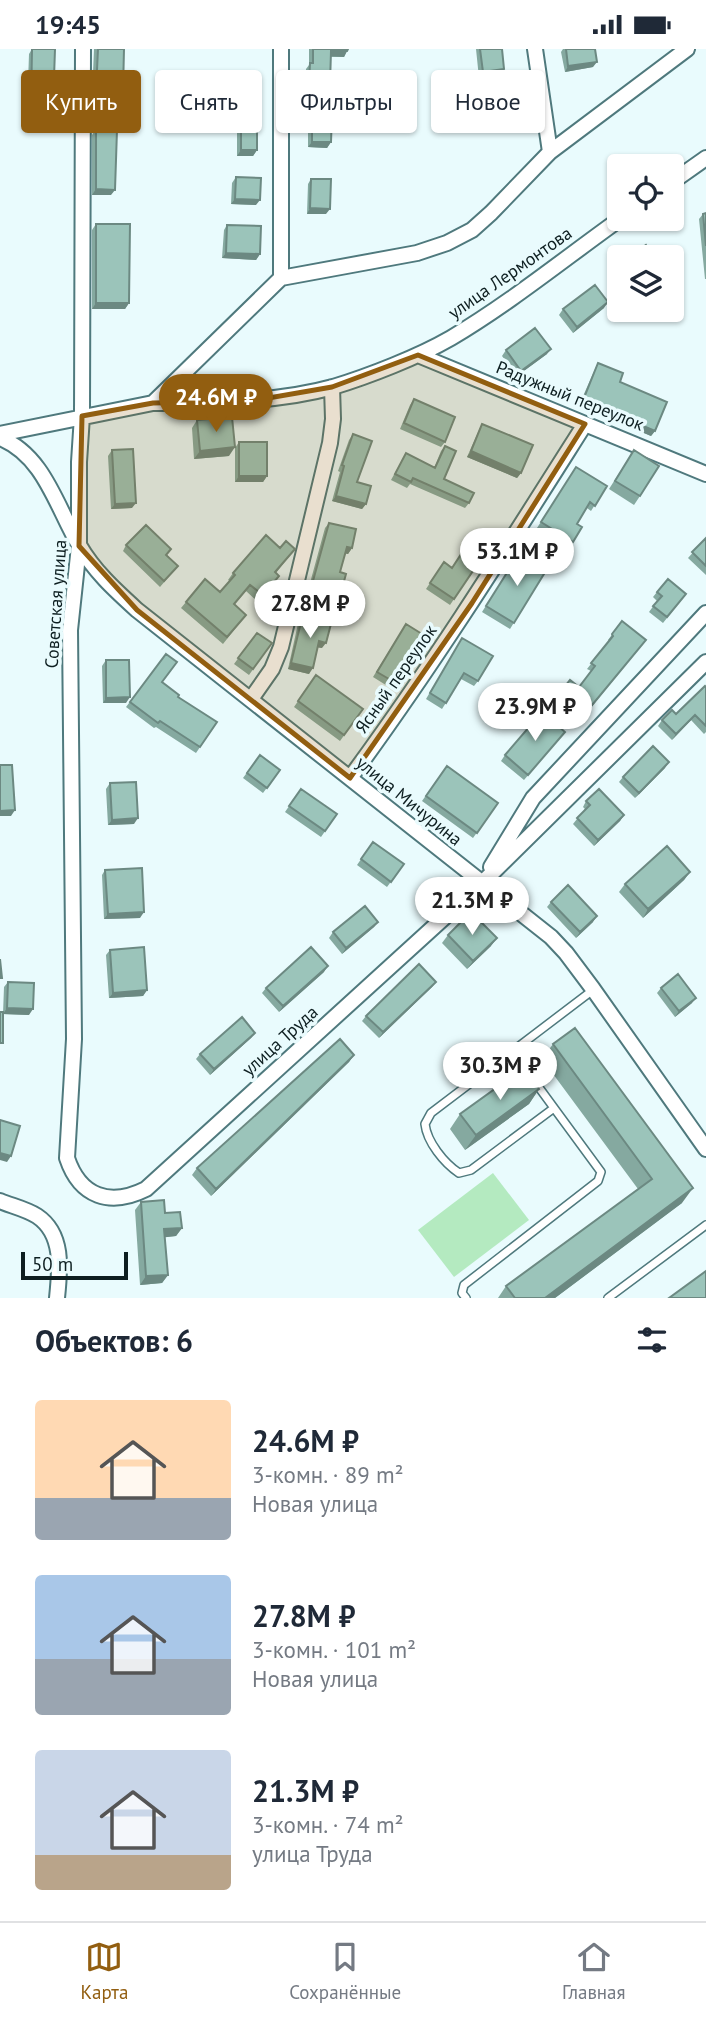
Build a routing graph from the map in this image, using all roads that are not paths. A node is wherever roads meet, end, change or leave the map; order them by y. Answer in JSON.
{"nodes":[{"id":1,"x":83,"y":49,"type":"edge"},
{"id":2,"x":281,"y":49,"type":"edge"},
{"id":3,"x":535,"y":49,"type":"edge"},
{"id":4,"x":687,"y":49,"type":"edge"},
{"id":5,"x":550,"y":152,"type":"junction"},
{"id":6,"x":706,"y":158,"type":"edge"},
{"id":7,"x":684,"y":174,"type":"edge"},
{"id":8,"x":607,"y":229,"type":"edge"},
{"id":9,"x":281,"y":278,"type":"junction"},
{"id":10,"x":418,"y":355,"type":"junction"},
{"id":11,"x":332,"y":387,"type":"junction"},
{"id":12,"x":153,"y":403,"type":"junction"},
{"id":13,"x":82,"y":416,"type":"junction"},
{"id":14,"x":585,"y":424,"type":"junction"},
{"id":15,"x":0,"y":436,"type":"edge"},
{"id":16,"x":706,"y":474,"type":"edge"},
{"id":17,"x":79,"y":546,"type":"junction"},
{"id":18,"x":706,"y":613,"type":"edge"},
{"id":19,"x":706,"y":661,"type":"edge"},
{"id":20,"x":251,"y":699,"type":"junction"},
{"id":21,"x":350,"y":778,"type":"junction"},
{"id":22,"x":481,"y":884,"type":"junction"},
{"id":23,"x":593,"y":989,"type":"junction"},
{"id":24,"x":513,"y":1052,"type":"junction"},
{"id":25,"x":554,"y":1108,"type":"junction"},
{"id":26,"x":706,"y":1149,"type":"edge"},
{"id":27,"x":93,"y":1193,"type":"joint"},
{"id":28,"x":0,"y":1201,"type":"edge"},
{"id":29,"x":706,"y":1225,"type":"edge"},
{"id":30,"x":57,"y":1298,"type":"edge"},
{"id":31,"x":466,"y":1298,"type":"edge"},
{"id":32,"x":608,"y":1298,"type":"edge"}],
"edges":[{"from":1,"to":13,"type":"street","name":"Советская улица"},
{"from":2,"to":9,"type":"street"},
{"from":3,"to":5,"type":"street"},
{"from":4,"to":5,"type":"street"},
{"from":5,"to":9,"type":"street"},
{"from":6,"to":7,"type":"street"},
{"from":8,"to":10,"type":"street","name":"улица Лермонтова"},
{"from":9,"to":12,"type":"street"},
{"from":10,"to":11,"type":"street","name":"улица Лермонтова"},
{"from":10,"to":14,"type":"street","name":"Радужный переулок"},
{"from":11,"to":12,"type":"street","name":"улица Лермонтова"},
{"from":11,"to":20,"type":"street"},
{"from":12,"to":13,"type":"street","name":"улица Лермонтова"},
{"from":13,"to":15,"type":"street","name":"улица Лермонтова"},
{"from":13,"to":17,"type":"street","name":"Советская улица"},
{"from":14,"to":16,"type":"street","name":"Радужный переулок"},
{"from":14,"to":21,"type":"street","name":"Ясный переулок"},
{"from":15,"to":17,"type":"street","name":"улица Мичурина"},
{"from":17,"to":20,"type":"street","name":"улица Мичурина"},
{"from":17,"to":27,"type":"street","name":"Советская улица"},
{"from":18,"to":22,"type":"street","name":"улица Труда"},
{"from":19,"to":22,"type":"street","name":"улица Труда"},
{"from":20,"to":21,"type":"street","name":"улица Мичурина"},
{"from":21,"to":22,"type":"street","name":"улица Мичурина"},
{"from":22,"to":23,"type":"street","name":"улица Мичурина"},
{"from":22,"to":27,"type":"street","name":"улица Труда"},
{"from":23,"to":24,"type":"lane"},
{"from":23,"to":26,"type":"street","name":"улица Мичурина"},
{"from":24,"to":25,"type":"lane"},
{"from":24,"to":25,"type":"lane"},
{"from":25,"to":31,"type":"lane"},
{"from":28,"to":30,"type":"street"},
{"from":29,"to":32,"type":"lane"}]}
